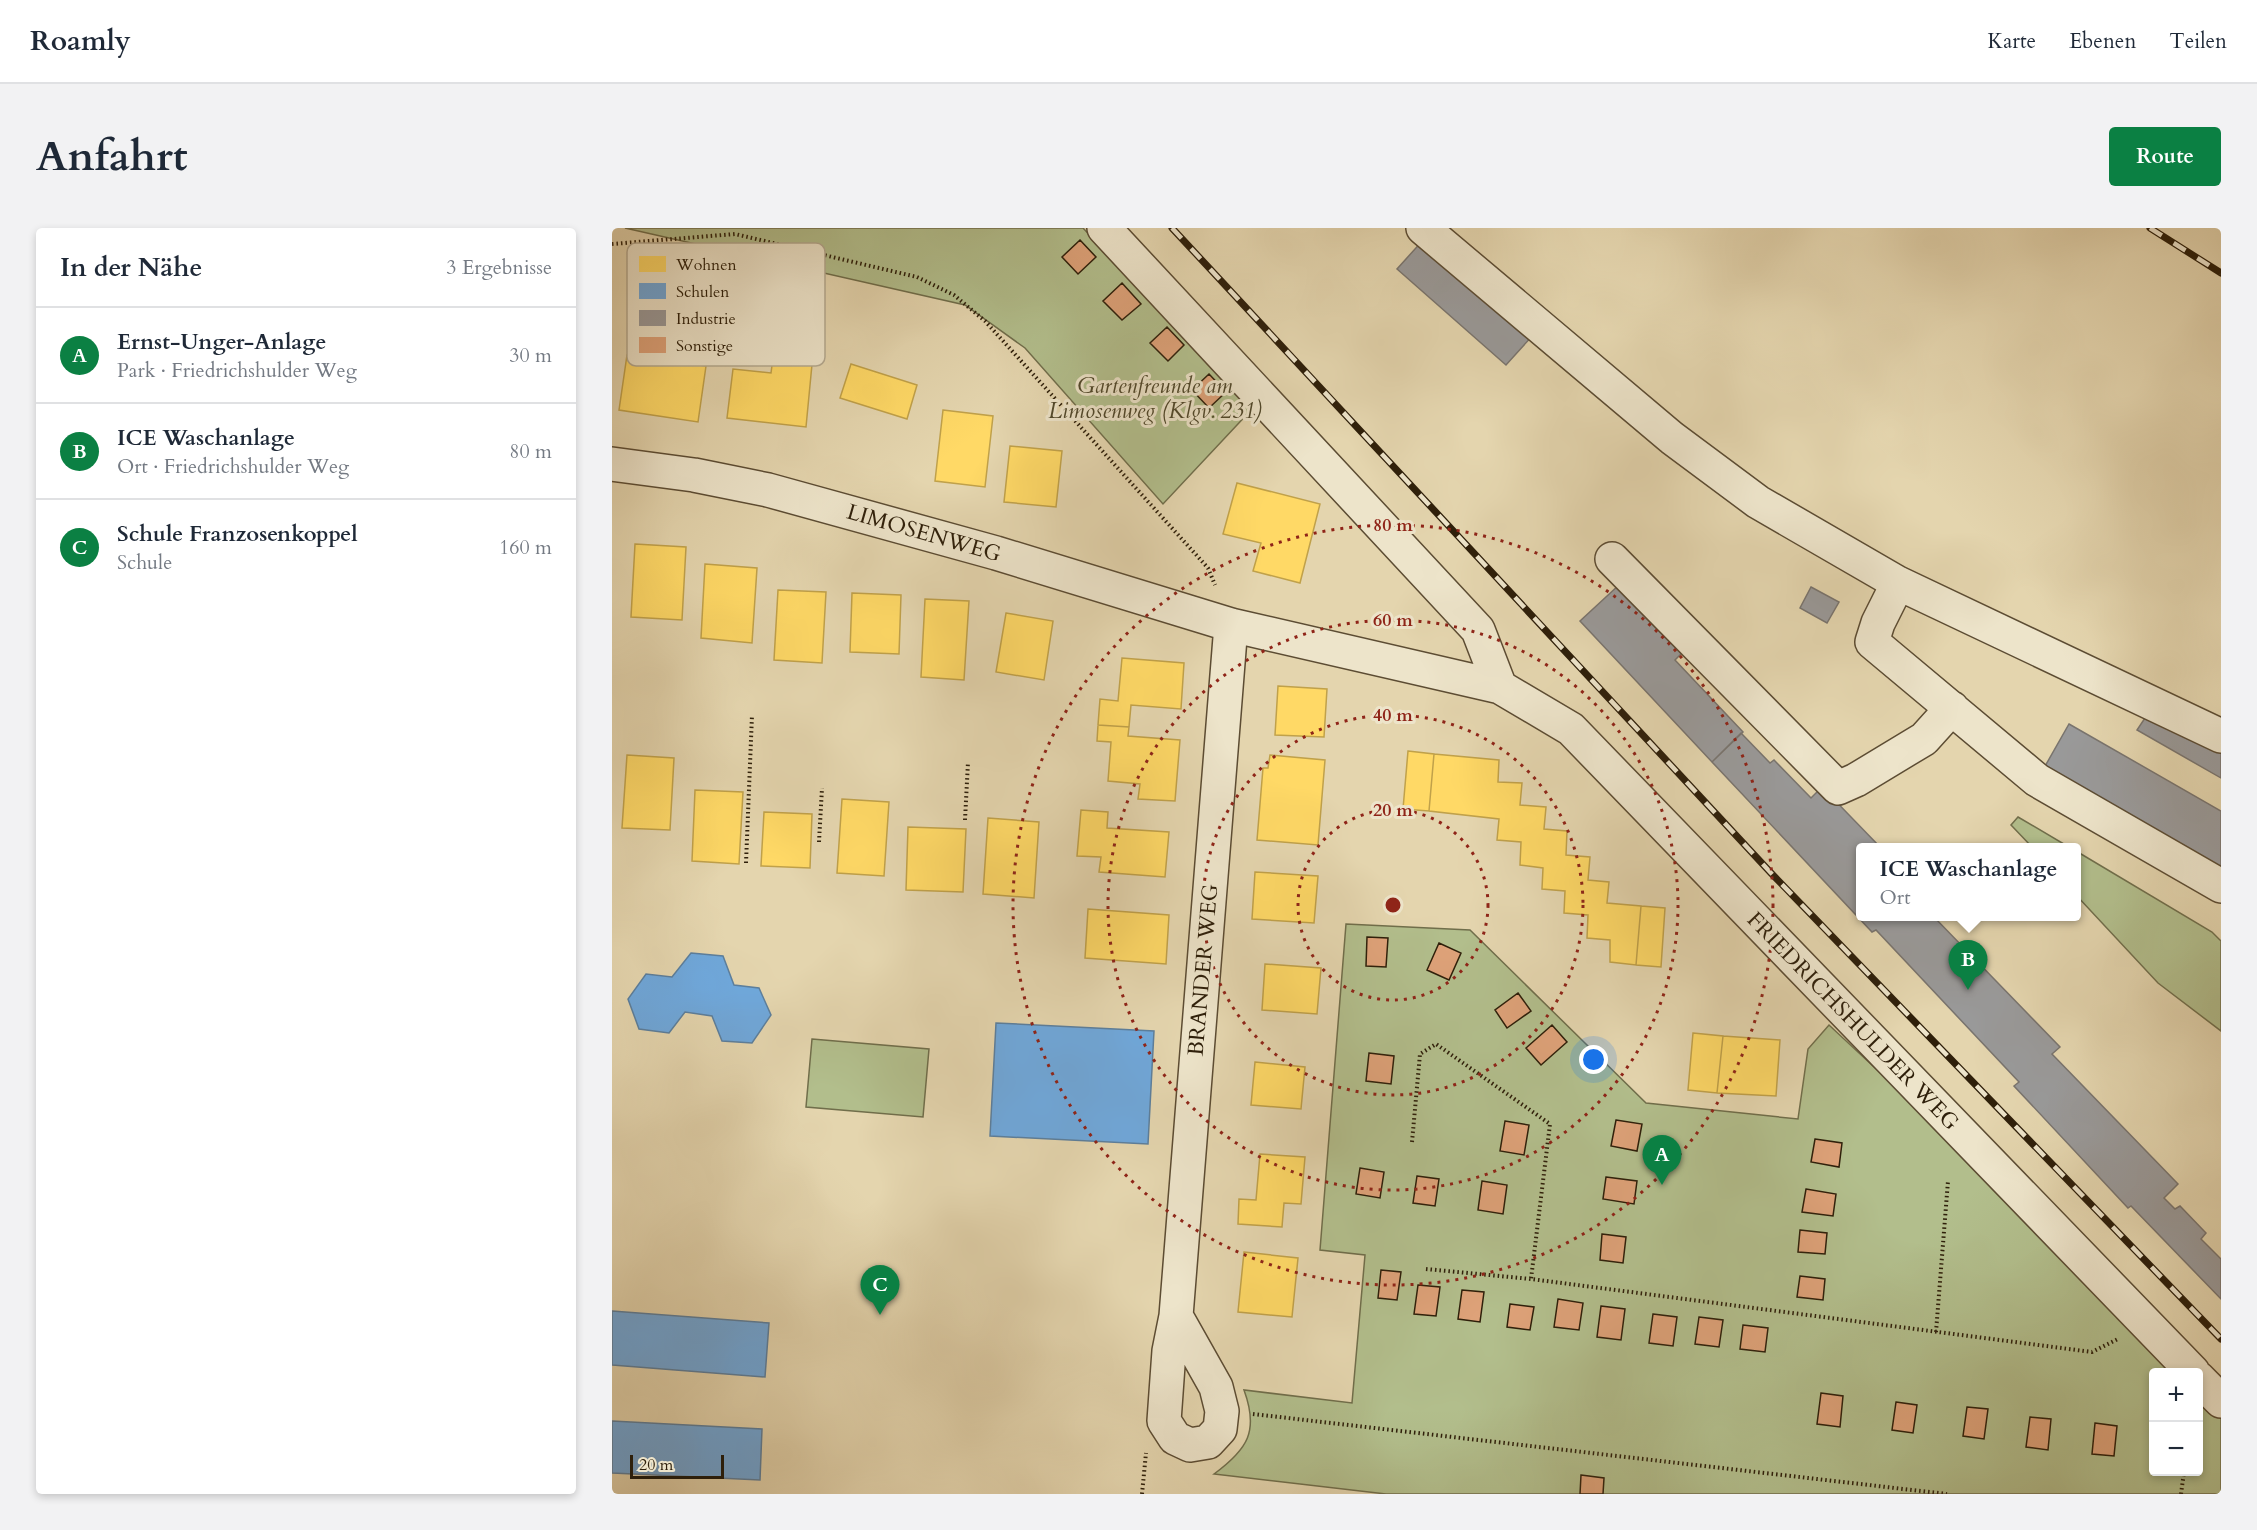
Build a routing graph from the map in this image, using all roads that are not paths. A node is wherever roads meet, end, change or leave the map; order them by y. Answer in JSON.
{"nodes":[{"id":1,"x":1104,"y":228,"type":"edge"},
{"id":2,"x":1423,"y":228,"type":"edge"},
{"id":3,"x":612,"y":464,"type":"edge"},
{"id":4,"x":1612,"y":559,"type":"dead end"},
{"id":5,"x":1898,"y":583,"type":"junction"},
{"id":6,"x":1231,"y":625,"type":"junction"},
{"id":7,"x":1500,"y":687,"type":"junction"},
{"id":8,"x":1952,"y":708,"type":"junction"},
{"id":9,"x":2218,"y":729,"type":"edge"},
{"id":10,"x":2221,"y":886,"type":"edge"},
{"id":11,"x":1176,"y":1316,"type":"junction"},
{"id":12,"x":2189,"y":1368,"type":"edge"},
{"id":13,"x":2203,"y":1382,"type":"edge"},
{"id":14,"x":2221,"y":1401,"type":"edge"}],
"edges":[{"from":1,"to":7,"type":"street"},
{"from":2,"to":5,"type":"street"},
{"from":3,"to":6,"type":"street","name":"LIMOSENWEG"},
{"from":4,"to":8,"type":"street"},
{"from":5,"to":8,"type":"street"},
{"from":5,"to":9,"type":"street"},
{"from":6,"to":7,"type":"street","name":"FRIEDRICHSHULDER WEG"},
{"from":6,"to":11,"type":"street","name":"BRANDER WEG"},
{"from":7,"to":12,"type":"street","name":"FRIEDRICHSHULDER WEG"},
{"from":8,"to":10,"type":"street"},
{"from":11,"to":11,"type":"street","name":"BRANDER WEG"},
{"from":13,"to":14,"type":"street"}]}
